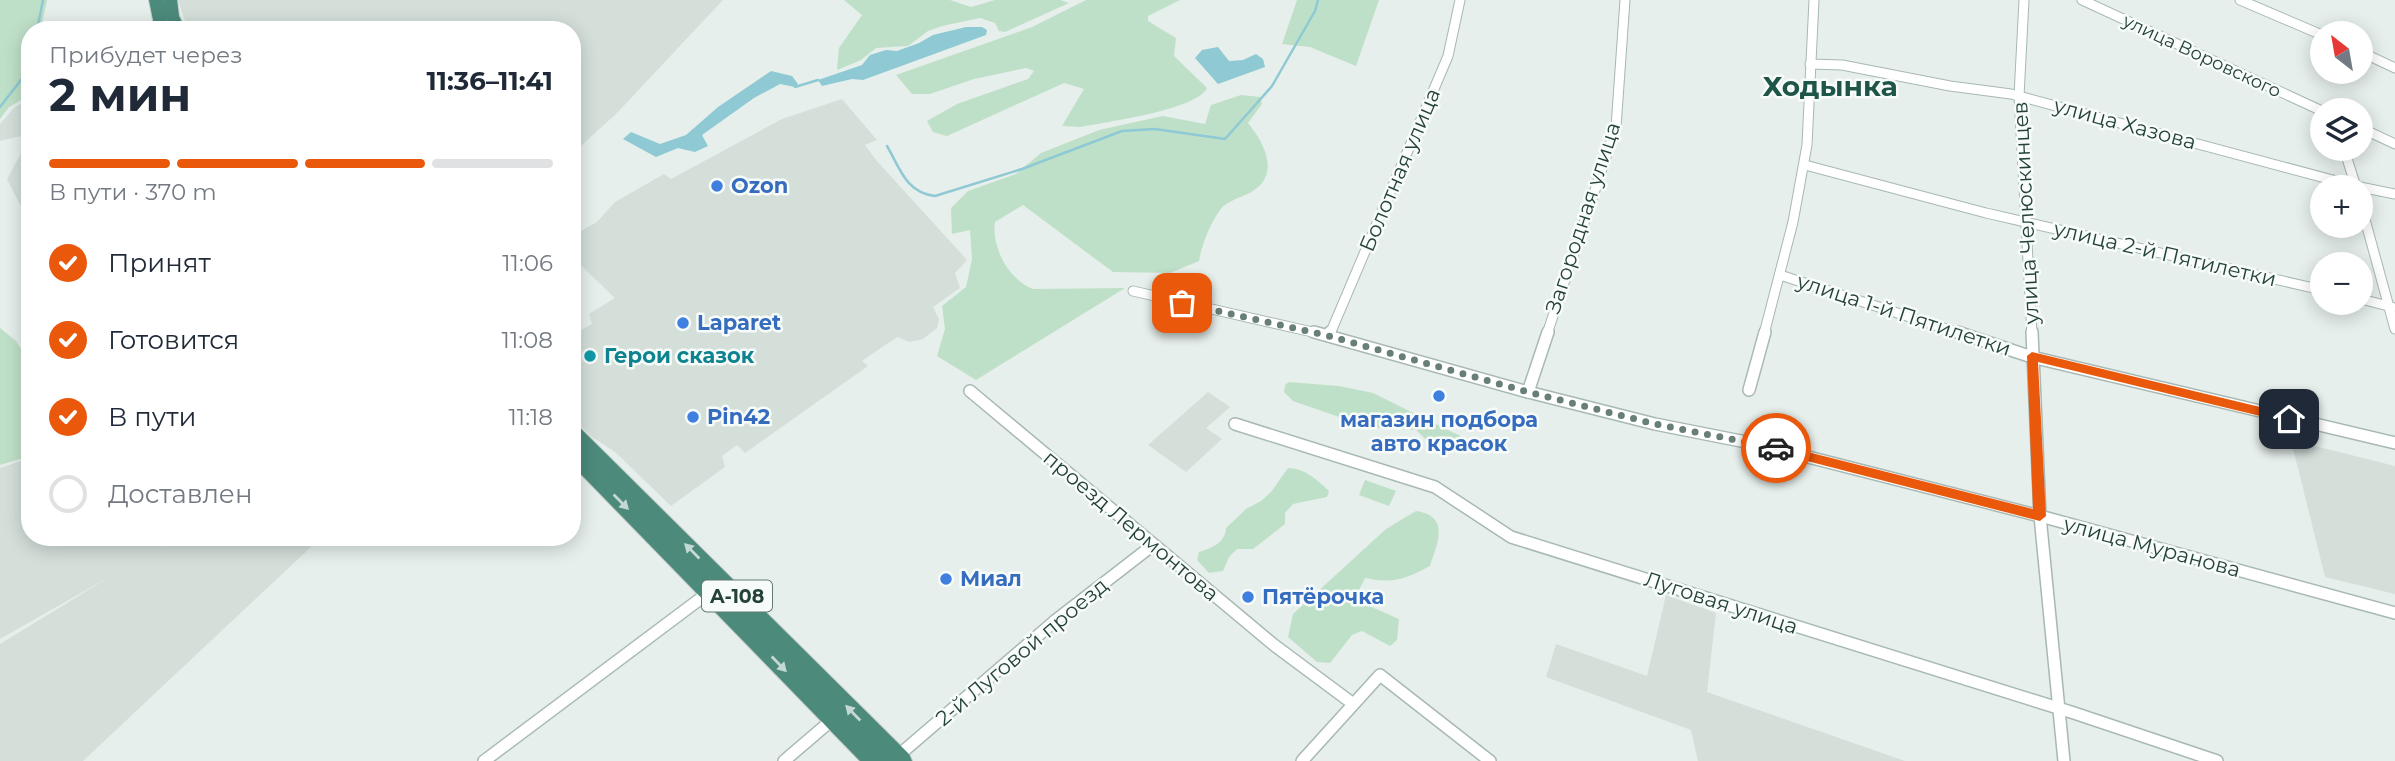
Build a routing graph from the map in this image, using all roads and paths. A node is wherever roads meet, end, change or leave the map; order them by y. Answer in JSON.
{"nodes":[{"id":1,"x":156,"y":0,"type":"edge"},
{"id":2,"x":170,"y":0,"type":"edge"},
{"id":3,"x":1460,"y":0,"type":"edge"},
{"id":4,"x":1625,"y":0,"type":"edge"},
{"id":5,"x":1814,"y":0,"type":"edge"},
{"id":6,"x":2024,"y":0,"type":"edge"},
{"id":7,"x":2081,"y":0,"type":"edge"},
{"id":8,"x":2240,"y":0,"type":"edge"},
{"id":9,"x":158,"y":21,"type":"edge"},
{"id":10,"x":174,"y":21,"type":"edge"},
{"id":11,"x":2310,"y":30,"type":"edge"},
{"id":12,"x":2373,"y":58,"type":"edge"},
{"id":13,"x":1810,"y":64,"type":"junction"},
{"id":14,"x":2395,"y":68,"type":"edge"},
{"id":15,"x":2019,"y":96,"type":"junction"},
{"id":16,"x":2310,"y":105,"type":"edge"},
{"id":17,"x":2373,"y":134,"type":"edge"},
{"id":18,"x":2395,"y":144,"type":"edge"},
{"id":19,"x":1805,"y":165,"type":"junction"},
{"id":20,"x":2315,"y":175,"type":"edge"},
{"id":21,"x":2373,"y":189,"type":"edge"},
{"id":22,"x":2395,"y":194,"type":"edge"},
{"id":23,"x":2027,"y":222,"type":"junction"},
{"id":24,"x":2371,"y":238,"type":"edge"},
{"id":25,"x":1780,"y":275,"type":"junction"},
{"id":26,"x":2310,"y":287,"type":"edge"},
{"id":27,"x":1133,"y":291,"type":"dead end"},
{"id":28,"x":2373,"y":302,"type":"edge"},
{"id":29,"x":2392,"y":307,"type":"edge"},
{"id":30,"x":2395,"y":329,"type":"edge"},
{"id":31,"x":1329,"y":336,"type":"junction"},
{"id":32,"x":2032,"y":356,"type":"junction"},
{"id":33,"x":1749,"y":390,"type":"dead end"},
{"id":34,"x":970,"y":391,"type":"dead end"},
{"id":35,"x":1528,"y":392,"type":"junction"},
{"id":36,"x":1234,"y":424,"type":"dead end"},
{"id":37,"x":581,"y":441,"type":"edge"},
{"id":38,"x":2395,"y":443,"type":"edge"},
{"id":39,"x":581,"y":461,"type":"edge"},
{"id":40,"x":2040,"y":516,"type":"junction"},
{"id":41,"x":1153,"y":545,"type":"junction"},
{"id":42,"x":715,"y":587,"type":"junction"},
{"id":43,"x":2395,"y":613,"type":"edge"},
{"id":44,"x":1352,"y":704,"type":"junction"},
{"id":45,"x":2058,"y":710,"type":"junction"},
{"id":46,"x":833,"y":719,"type":"junction"},
{"id":47,"x":897,"y":760,"type":"edge"},
{"id":48,"x":484,"y":761,"type":"edge"},
{"id":49,"x":784,"y":761,"type":"edge"},
{"id":50,"x":875,"y":761,"type":"edge"},
{"id":51,"x":1302,"y":761,"type":"edge"},
{"id":52,"x":1490,"y":761,"type":"edge"},
{"id":53,"x":2064,"y":761,"type":"edge"},
{"id":54,"x":2217,"y":761,"type":"edge"}],
"edges":[{"from":1,"to":9,"type":"highway"},
{"from":2,"to":10,"type":"highway"},
{"from":3,"to":31,"type":"street","name":"Болотная улица"},
{"from":4,"to":35,"type":"street","name":"Загородная улица"},
{"from":5,"to":13,"type":"street"},
{"from":6,"to":15,"type":"street","name":"улица Челюскинцев"},
{"from":7,"to":16,"type":"street","name":"улица Воровского"},
{"from":8,"to":11,"type":"street"},
{"from":12,"to":14,"type":"street"},
{"from":13,"to":15,"type":"street","name":"улица Хазова"},
{"from":13,"to":19,"type":"street"},
{"from":15,"to":20,"type":"street","name":"улица Хазова"},
{"from":15,"to":23,"type":"street","name":"улица Челюскинцев"},
{"from":17,"to":18,"type":"street"},
{"from":19,"to":23,"type":"street","name":"улица 2-й Пятилетки"},
{"from":19,"to":25,"type":"street"},
{"from":21,"to":22,"type":"street","name":"улица Хазова"},
{"from":23,"to":26,"type":"street","name":"улица 2-й Пятилетки"},
{"from":23,"to":32,"type":"street","name":"улица Челюскинцев"},
{"from":24,"to":29,"type":"street"},
{"from":25,"to":32,"type":"street","name":"улица 1-й Пятилетки"},
{"from":25,"to":33,"type":"street"},
{"from":27,"to":31,"type":"street","name":"улица Муранова"},
{"from":28,"to":29,"type":"street"},
{"from":29,"to":30,"type":"street"},
{"from":31,"to":35,"type":"street","name":"улица Муранова"},
{"from":32,"to":38,"type":"street","name":"улица 1-й Пятилетки"},
{"from":32,"to":40,"type":"street","name":"улица Челюскинцев"},
{"from":34,"to":41,"type":"street","name":"проезд Лермонтова"},
{"from":35,"to":40,"type":"street","name":"улица Муранова"},
{"from":36,"to":45,"type":"street","name":"Луговая улица"},
{"from":42,"to":37,"type":"highway","number":"А-108","one_way":true},
{"from":39,"to":42,"type":"highway","number":"А-108","one_way":true},
{"from":40,"to":43,"type":"street","name":"улица Муранова"},
{"from":40,"to":45,"type":"street","name":"улица Челюскинцев"},
{"from":41,"to":44,"type":"street","name":"проезд Лермонтова"},
{"from":41,"to":47,"type":"street","name":"2-й Луговой проезд"},
{"from":42,"to":46,"type":"highway","number":"А-108","one_way":true},
{"from":47,"to":42,"type":"highway","number":"А-108","one_way":true},
{"from":42,"to":48,"type":"street"},
{"from":44,"to":51,"type":"street"},
{"from":44,"to":52,"type":"street"},
{"from":45,"to":53,"type":"street","name":"улица Челюскинцев"},
{"from":45,"to":54,"type":"street","name":"Луговая улица"},
{"from":46,"to":49,"type":"street"},
{"from":46,"to":50,"type":"highway","number":"А-108"}]}
